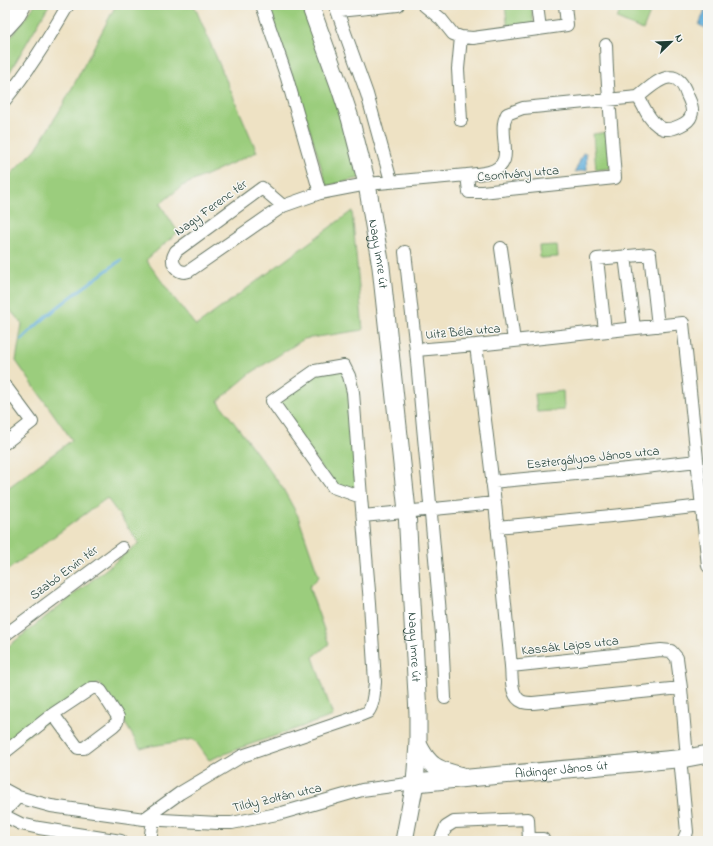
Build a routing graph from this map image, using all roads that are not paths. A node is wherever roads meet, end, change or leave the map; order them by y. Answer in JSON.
{"nodes":[{"id":1,"x":22,"y":5,"type":"edge"},
{"id":2,"x":68,"y":5,"type":"edge"},
{"id":3,"x":262,"y":5,"type":"edge"},
{"id":4,"x":310,"y":5,"type":"edge"},
{"id":5,"x":398,"y":5,"type":"edge"},
{"id":6,"x":424,"y":5,"type":"edge"},
{"id":7,"x":537,"y":5,"type":"edge"},
{"id":8,"x":565,"y":5,"type":"edge"},
{"id":9,"x":336,"y":8,"type":"edge"},
{"id":10,"x":5,"y":28,"type":"edge"},
{"id":11,"x":540,"y":29,"type":"junction"},
{"id":12,"x":461,"y":37,"type":"junction"},
{"id":13,"x":606,"y":45,"type":"dead end"},
{"id":14,"x":638,"y":97,"type":"junction"},
{"id":15,"x":5,"y":100,"type":"edge"},
{"id":16,"x":609,"y":100,"type":"junction"},
{"id":17,"x":461,"y":120,"type":"dead end"},
{"id":18,"x":467,"y":175,"type":"junction"},
{"id":19,"x":391,"y":181,"type":"junction"},
{"id":20,"x":367,"y":184,"type":"junction"},
{"id":21,"x":320,"y":193,"type":"junction"},
{"id":22,"x":283,"y":206,"type":"junction"},
{"id":23,"x":501,"y":248,"type":"dead end"},
{"id":24,"x":404,"y":252,"type":"dead end"},
{"id":25,"x":625,"y":256,"type":"junction"},
{"id":26,"x":658,"y":326,"type":"junction"},
{"id":27,"x":634,"y":328,"type":"junction"},
{"id":28,"x":606,"y":331,"type":"junction"},
{"id":29,"x":514,"y":341,"type":"junction"},
{"id":30,"x":476,"y":345,"type":"junction"},
{"id":31,"x":416,"y":350,"type":"junction"},
{"id":32,"x":5,"y":387,"type":"edge"},
{"id":33,"x":5,"y":443,"type":"edge"},
{"id":34,"x":697,"y":461,"type":"junction"},
{"id":35,"x":492,"y":482,"type":"junction"},
{"id":36,"x":361,"y":497,"type":"junction"},
{"id":37,"x":495,"y":502,"type":"junction"},
{"id":38,"x":702,"y":506,"type":"junction"},
{"id":39,"x":430,"y":509,"type":"junction"},
{"id":40,"x":407,"y":511,"type":"junction"},
{"id":41,"x":363,"y":516,"type":"junction"},
{"id":42,"x":497,"y":527,"type":"junction"},
{"id":43,"x":122,"y":548,"type":"dead end"},
{"id":44,"x":708,"y":566,"type":"edge"},
{"id":45,"x":5,"y":635,"type":"edge"},
{"id":46,"x":511,"y":666,"type":"junction"},
{"id":47,"x":681,"y":688,"type":"junction"},
{"id":48,"x":445,"y":698,"type":"dead end"},
{"id":49,"x":53,"y":714,"type":"junction"},
{"id":50,"x":418,"y":744,"type":"junction"},
{"id":51,"x":5,"y":752,"type":"edge"},
{"id":52,"x":708,"y":754,"type":"edge"},
{"id":53,"x":684,"y":758,"type":"junction"},
{"id":54,"x":469,"y":778,"type":"junction"},
{"id":55,"x":415,"y":783,"type":"junction"},
{"id":56,"x":5,"y":790,"type":"edge"},
{"id":57,"x":18,"y":797,"type":"junction"},
{"id":58,"x":5,"y":811,"type":"edge"},
{"id":59,"x":5,"y":816,"type":"edge"},
{"id":60,"x":148,"y":819,"type":"junction"},
{"id":61,"x":543,"y":839,"type":"dead end"},
{"id":62,"x":529,"y":840,"type":"edge"},
{"id":63,"x":121,"y":841,"type":"edge"},
{"id":64,"x":150,"y":841,"type":"edge"},
{"id":65,"x":404,"y":841,"type":"edge"},
{"id":66,"x":440,"y":841,"type":"edge"},
{"id":67,"x":683,"y":841,"type":"edge"}],
"edges":[{"from":1,"to":10,"type":"street"},
{"from":2,"to":15,"type":"street"},
{"from":3,"to":21,"type":"street"},
{"from":4,"to":20,"type":"street","name":"Nagy Imre út"},
{"from":5,"to":9,"type":"street"},
{"from":6,"to":12,"type":"street"},
{"from":7,"to":11,"type":"street"},
{"from":8,"to":11,"type":"street"},
{"from":9,"to":19,"type":"street"},
{"from":11,"to":12,"type":"street"},
{"from":12,"to":17,"type":"street"},
{"from":13,"to":16,"type":"street"},
{"from":14,"to":14,"type":"street"},
{"from":14,"to":16,"type":"street"},
{"from":16,"to":18,"type":"street"},
{"from":16,"to":18,"type":"street","name":"Csontváry utca"},
{"from":18,"to":19,"type":"street","name":"Csontváry utca"},
{"from":19,"to":20,"type":"street","name":"Csontváry utca"},
{"from":20,"to":21,"type":"street","name":"Nagy Ferenc tér"},
{"from":20,"to":40,"type":"street","name":"Nagy Imre út"},
{"from":21,"to":22,"type":"street","name":"Nagy Ferenc tér"},
{"from":22,"to":22,"type":"street","name":"Nagy Ferenc tér"},
{"from":23,"to":29,"type":"street","name":"Uitz Béla utca"},
{"from":24,"to":31,"type":"street","name":"Nagy Imre út"},
{"from":25,"to":26,"type":"street"},
{"from":25,"to":27,"type":"street"},
{"from":25,"to":28,"type":"street"},
{"from":26,"to":27,"type":"street","name":"Uitz Béla utca"},
{"from":26,"to":34,"type":"street","name":"Uitz Béla utca"},
{"from":27,"to":28,"type":"street","name":"Uitz Béla utca"},
{"from":28,"to":29,"type":"street","name":"Uitz Béla utca"},
{"from":29,"to":30,"type":"street","name":"Uitz Béla utca"},
{"from":30,"to":31,"type":"street","name":"Uitz Béla utca"},
{"from":30,"to":35,"type":"street"},
{"from":31,"to":39,"type":"street","name":"Nagy Imre út"},
{"from":32,"to":33,"type":"street"},
{"from":34,"to":35,"type":"street","name":"Esztergályos János utca"},
{"from":34,"to":38,"type":"street"},
{"from":35,"to":37,"type":"street"},
{"from":36,"to":36,"type":"street"},
{"from":36,"to":41,"type":"street"},
{"from":37,"to":39,"type":"street"},
{"from":37,"to":42,"type":"street"},
{"from":38,"to":42,"type":"street"},
{"from":38,"to":44,"type":"street"},
{"from":39,"to":40,"type":"street"},
{"from":39,"to":48,"type":"street","name":"Nagy Imre út"},
{"from":40,"to":41,"type":"street"},
{"from":40,"to":50,"type":"street","name":"Nagy Imre út"},
{"from":41,"to":60,"type":"street"},
{"from":42,"to":46,"type":"street"},
{"from":43,"to":45,"type":"street","name":"Szabó Ervin tér"},
{"from":46,"to":47,"type":"street","name":"Kassák Lajos utca"},
{"from":46,"to":47,"type":"street","name":"Kassák Lajos utca"},
{"from":47,"to":53,"type":"street","name":"Kassák Lajos utca"},
{"from":49,"to":49,"type":"street"},
{"from":49,"to":51,"type":"street"},
{"from":50,"to":54,"type":"street"},
{"from":50,"to":55,"type":"street","name":"Nagy Imre út"},
{"from":52,"to":53,"type":"street","name":"Aidinger János út"},
{"from":53,"to":54,"type":"street","name":"Aidinger János út"},
{"from":53,"to":67,"type":"street","name":"Kassák Lajos utca"},
{"from":54,"to":55,"type":"street","name":"Aidinger János út"},
{"from":55,"to":60,"type":"street","name":"Tildy Zoltán utca"},
{"from":55,"to":65,"type":"street","name":"Nagy Imre út"},
{"from":56,"to":57,"type":"street","name":"Tildy Zoltán utca"},
{"from":57,"to":58,"type":"street"},
{"from":57,"to":60,"type":"street","name":"Tildy Zoltán utca"},
{"from":59,"to":63,"type":"street"},
{"from":60,"to":64,"type":"street"},
{"from":61,"to":62,"type":"street"},
{"from":62,"to":66,"type":"street"}]}
